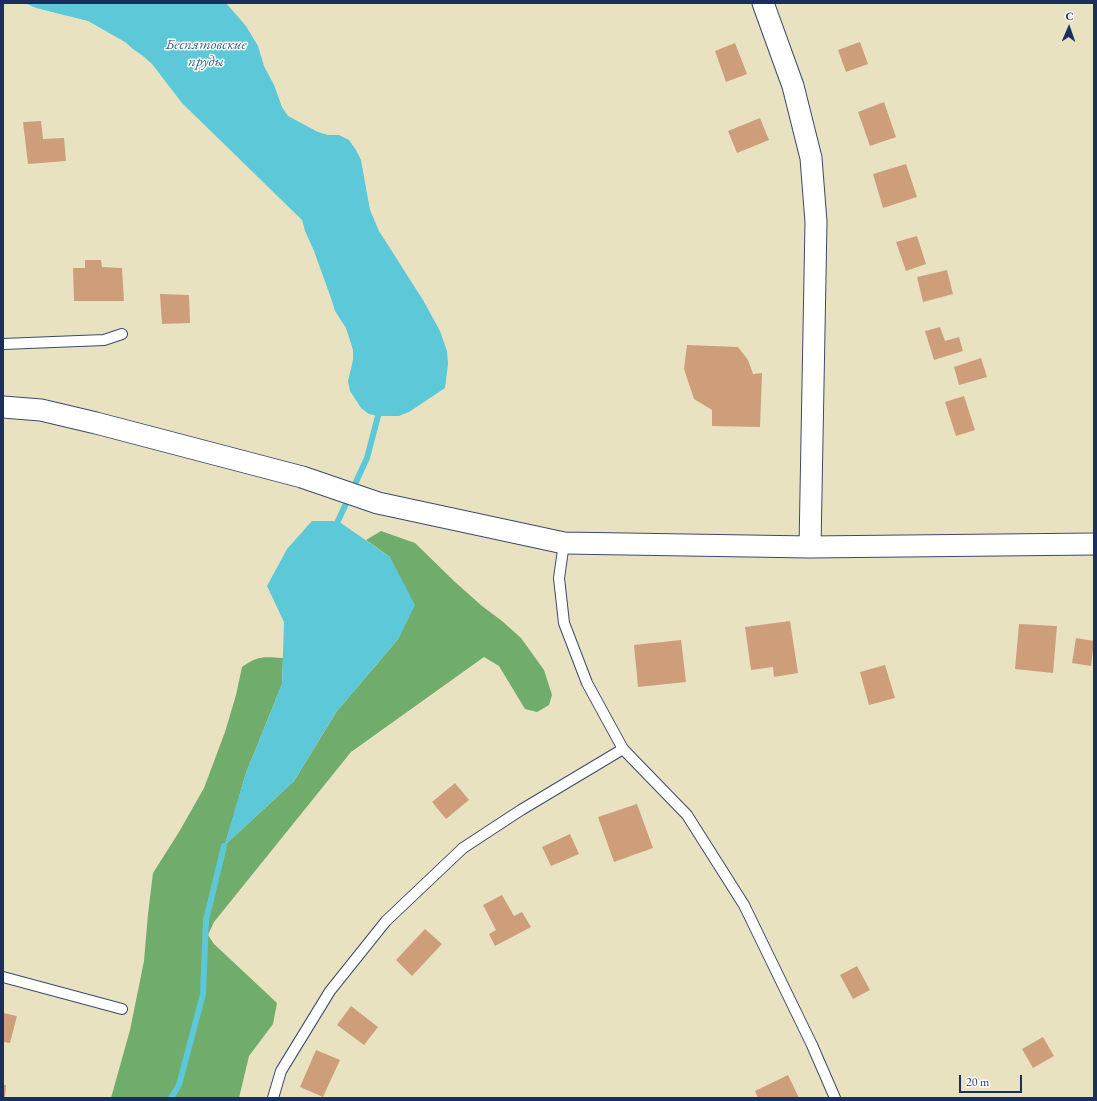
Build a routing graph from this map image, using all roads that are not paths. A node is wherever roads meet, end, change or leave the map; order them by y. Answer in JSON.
{"nodes":[{"id":1,"x":763,"y":3,"type":"edge"},
{"id":2,"x":122,"y":334,"type":"dead end"},
{"id":3,"x":3,"y":344,"type":"edge"},
{"id":4,"x":3,"y":407,"type":"edge"},
{"id":5,"x":564,"y":543,"type":"junction"},
{"id":6,"x":1094,"y":544,"type":"edge"},
{"id":7,"x":810,"y":547,"type":"junction"},
{"id":8,"x":623,"y":749,"type":"junction"},
{"id":9,"x":3,"y":977,"type":"edge"},
{"id":10,"x":122,"y":1009,"type":"dead end"},
{"id":11,"x":273,"y":1098,"type":"edge"},
{"id":12,"x":835,"y":1098,"type":"edge"}],
"edges":[{"from":1,"to":7,"type":"street"},
{"from":2,"to":3,"type":"lane"},
{"from":4,"to":5,"type":"street"},
{"from":5,"to":7,"type":"street"},
{"from":5,"to":8,"type":"lane"},
{"from":6,"to":7,"type":"street"},
{"from":8,"to":11,"type":"lane"},
{"from":8,"to":12,"type":"lane"},
{"from":9,"to":10,"type":"lane"}]}
